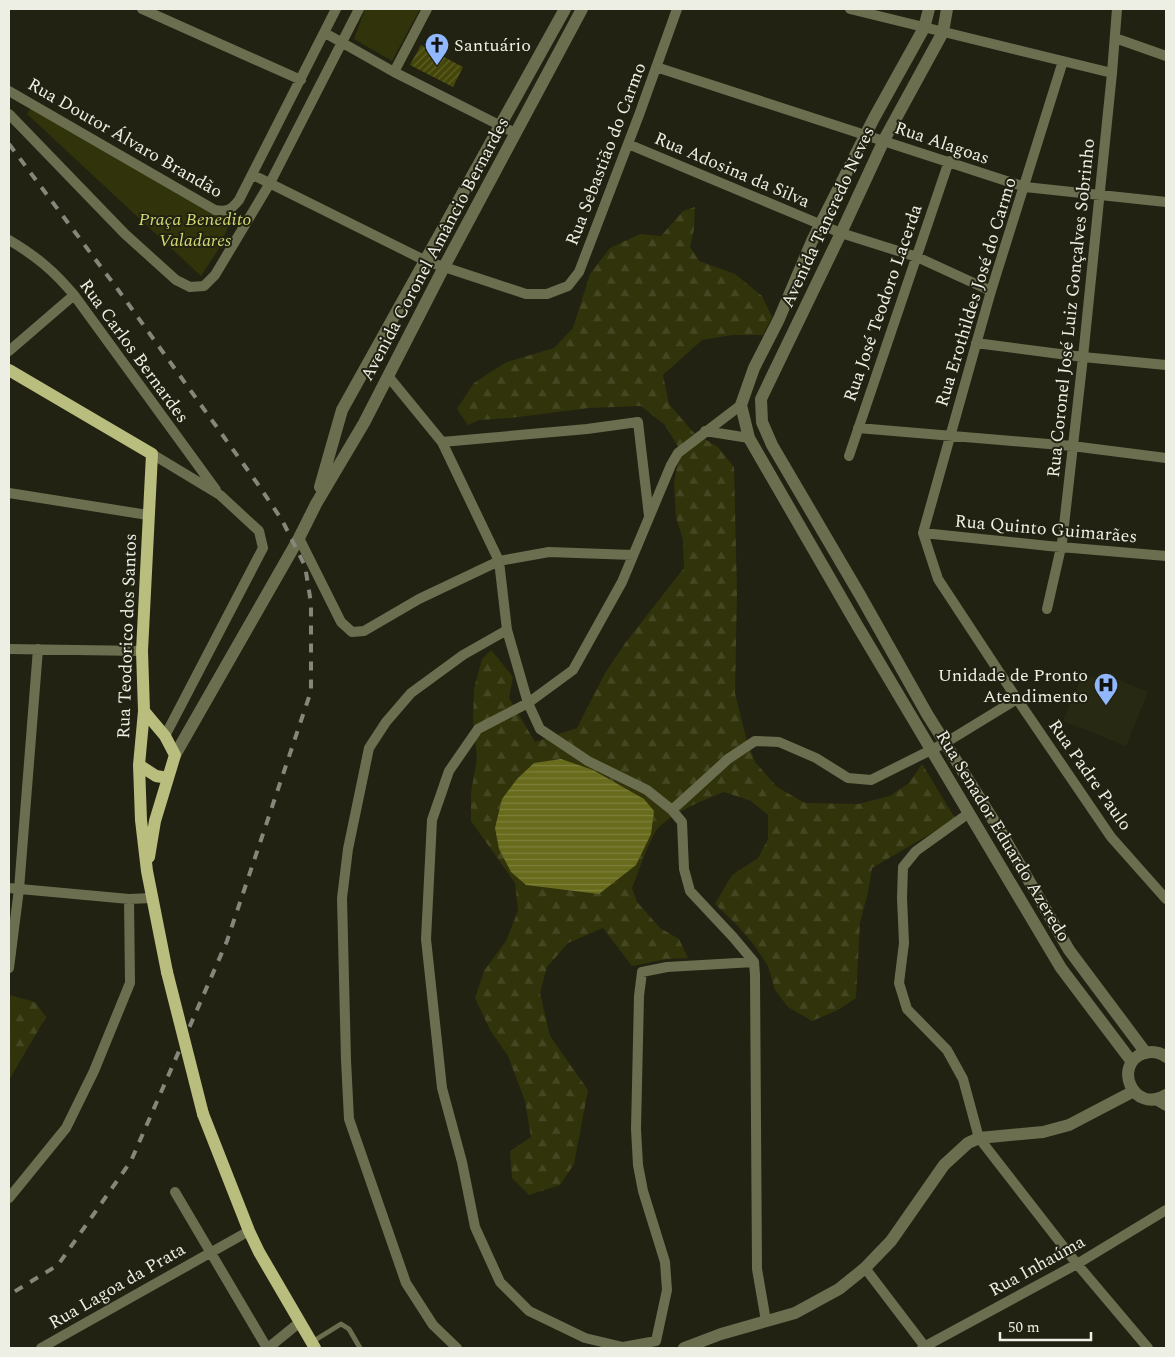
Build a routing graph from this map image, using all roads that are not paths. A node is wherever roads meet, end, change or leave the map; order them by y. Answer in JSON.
{"nodes":[{"id":1,"x":142,"y":9,"type":"edge"},
{"id":2,"x":336,"y":9,"type":"edge"},
{"id":3,"x":359,"y":9,"type":"edge"},
{"id":4,"x":427,"y":9,"type":"edge"},
{"id":5,"x":565,"y":9,"type":"edge"},
{"id":6,"x":582,"y":9,"type":"edge"},
{"id":7,"x":677,"y":9,"type":"edge"},
{"id":8,"x":850,"y":9,"type":"edge"},
{"id":9,"x":929,"y":9,"type":"edge"},
{"id":10,"x":947,"y":9,"type":"edge"},
{"id":11,"x":1117,"y":9,"type":"edge"},
{"id":12,"x":924,"y":28,"type":"junction"},
{"id":13,"x":943,"y":32,"type":"junction"},
{"id":14,"x":324,"y":33,"type":"junction"},
{"id":15,"x":1115,"y":38,"type":"junction"},
{"id":16,"x":341,"y":42,"type":"junction"},
{"id":17,"x":1166,"y":56,"type":"edge"},
{"id":18,"x":1063,"y":61,"type":"junction"},
{"id":19,"x":656,"y":67,"type":"junction"},
{"id":20,"x":394,"y":72,"type":"junction"},
{"id":21,"x":1112,"y":73,"type":"junction"},
{"id":22,"x":301,"y":80,"type":"junction"},
{"id":23,"x":9,"y":91,"type":"edge"},
{"id":24,"x":9,"y":114,"type":"edge"},
{"id":25,"x":500,"y":126,"type":"junction"},
{"id":26,"x":515,"y":134,"type":"junction"},
{"id":27,"x":865,"y":134,"type":"junction"},
{"id":28,"x":884,"y":140,"type":"junction"},
{"id":29,"x":628,"y":144,"type":"junction"},
{"id":30,"x":949,"y":161,"type":"junction"},
{"id":31,"x":253,"y":175,"type":"junction"},
{"id":32,"x":270,"y":184,"type":"junction"},
{"id":33,"x":1025,"y":187,"type":"junction"},
{"id":34,"x":1099,"y":194,"type":"junction"},
{"id":35,"x":1166,"y":202,"type":"edge"},
{"id":36,"x":821,"y":225,"type":"junction"},
{"id":37,"x":841,"y":233,"type":"junction"},
{"id":38,"x":9,"y":240,"type":"edge"},
{"id":39,"x":917,"y":256,"type":"junction"},
{"id":40,"x":426,"y":261,"type":"junction"},
{"id":41,"x":444,"y":267,"type":"junction"},
{"id":42,"x":991,"y":291,"type":"junction"},
{"id":43,"x":74,"y":295,"type":"junction"},
{"id":44,"x":976,"y":343,"type":"junction"},
{"id":45,"x":9,"y":352,"type":"edge"},
{"id":46,"x":1083,"y":357,"type":"junction"},
{"id":47,"x":1166,"y":365,"type":"edge"},
{"id":48,"x":9,"y":370,"type":"edge"},
{"id":49,"x":388,"y":376,"type":"junction"},
{"id":50,"x":741,"y":405,"type":"junction"},
{"id":51,"x":858,"y":428,"type":"junction"},
{"id":52,"x":705,"y":431,"type":"junction"},
{"id":53,"x":950,"y":436,"type":"junction"},
{"id":54,"x":749,"y":438,"type":"junction"},
{"id":55,"x":442,"y":442,"type":"junction"},
{"id":56,"x":772,"y":445,"type":"joint"},
{"id":57,"x":1072,"y":446,"type":"junction"},
{"id":58,"x":152,"y":454,"type":"junction"},
{"id":59,"x":849,"y":456,"type":"dead end"},
{"id":60,"x":1166,"y":458,"type":"edge"},
{"id":61,"x":9,"y":492,"type":"edge"},
{"id":62,"x":220,"y":495,"type":"junction"},
{"id":63,"x":316,"y":504,"type":"junction"},
{"id":64,"x":148,"y":515,"type":"junction"},
{"id":65,"x":649,"y":518,"type":"junction"},
{"id":66,"x":923,"y":533,"type":"junction"},
{"id":67,"x":299,"y":538,"type":"junction"},
{"id":68,"x":1061,"y":547,"type":"junction"},
{"id":69,"x":633,"y":555,"type":"junction"},
{"id":70,"x":1166,"y":556,"type":"edge"},
{"id":71,"x":499,"y":561,"type":"junction"},
{"id":72,"x":1047,"y":609,"type":"dead end"},
{"id":73,"x":507,"y":630,"type":"junction"},
{"id":74,"x":38,"y":649,"type":"junction"},
{"id":75,"x":9,"y":650,"type":"edge"},
{"id":76,"x":142,"y":651,"type":"junction"},
{"id":77,"x":1017,"y":699,"type":"junction"},
{"id":78,"x":528,"y":703,"type":"junction"},
{"id":79,"x":144,"y":711,"type":"junction"},
{"id":80,"x":165,"y":736,"type":"junction"},
{"id":81,"x":945,"y":743,"type":"junction"},
{"id":82,"x":931,"y":750,"type":"junction"},
{"id":83,"x":175,"y":755,"type":"junction"},
{"id":84,"x":139,"y":765,"type":"junction"},
{"id":85,"x":168,"y":778,"type":"junction"},
{"id":86,"x":672,"y":810,"type":"junction"},
{"id":87,"x":969,"y":813,"type":"junction"},
{"id":88,"x":147,"y":871,"type":"junction"},
{"id":89,"x":14,"y":889,"type":"edge"},
{"id":90,"x":152,"y":898,"type":"junction"},
{"id":91,"x":1039,"y":898,"type":"junction"},
{"id":92,"x":129,"y":899,"type":"junction"},
{"id":93,"x":1166,"y":899,"type":"edge"},
{"id":94,"x":1025,"y":907,"type":"junction"},
{"id":95,"x":754,"y":962,"type":"junction"},
{"id":96,"x":9,"y":968,"type":"edge"},
{"id":97,"x":1146,"y":1052,"type":"junction"},
{"id":98,"x":1166,"y":1056,"type":"edge"},
{"id":99,"x":1132,"y":1062,"type":"junction"},
{"id":100,"x":1134,"y":1091,"type":"junction"},
{"id":101,"x":1160,"y":1097,"type":"edge"},
{"id":102,"x":1166,"y":1106,"type":"edge"},
{"id":103,"x":979,"y":1138,"type":"junction"},
{"id":104,"x":175,"y":1192,"type":"dead end"},
{"id":105,"x":9,"y":1198,"type":"edge"},
{"id":106,"x":1166,"y":1210,"type":"edge"},
{"id":107,"x":249,"y":1231,"type":"junction"},
{"id":108,"x":210,"y":1252,"type":"junction"},
{"id":109,"x":1076,"y":1264,"type":"junction"},
{"id":110,"x":865,"y":1268,"type":"junction"},
{"id":111,"x":766,"y":1320,"type":"junction"},
{"id":112,"x":300,"y":1322,"type":"junction"},
{"id":113,"x":658,"y":1344,"type":"edge"},
{"id":114,"x":313,"y":1345,"type":"edge"},
{"id":115,"x":41,"y":1348,"type":"edge"},
{"id":116,"x":267,"y":1348,"type":"edge"},
{"id":117,"x":360,"y":1348,"type":"edge"},
{"id":118,"x":457,"y":1348,"type":"edge"},
{"id":119,"x":684,"y":1348,"type":"edge"},
{"id":120,"x":924,"y":1348,"type":"edge"},
{"id":121,"x":1148,"y":1348,"type":"edge"}],
"edges":[{"from":1,"to":22,"type":"street"},
{"from":2,"to":14,"type":"street"},
{"from":3,"to":16,"type":"street"},
{"from":4,"to":20,"type":"street"},
{"from":5,"to":25,"type":"street","name":"Avenida Coronel Amâncio Bernardes"},
{"from":6,"to":26,"type":"street","name":"Avenida Coronel Amâncio Bernardes"},
{"from":7,"to":19,"type":"street","name":"Rua Sebastião do Carmo"},
{"from":8,"to":12,"type":"street"},
{"from":9,"to":12,"type":"street","name":"Avenida Tancredo Neves"},
{"from":10,"to":13,"type":"street","name":"Avenida Tancredo Neves"},
{"from":11,"to":15,"type":"street","name":"Rua Coronel José Luiz Gonçalves Sobrinho"},
{"from":12,"to":13,"type":"street"},
{"from":12,"to":27,"type":"street","name":"Avenida Tancredo Neves"},
{"from":13,"to":18,"type":"street"},
{"from":13,"to":28,"type":"street","name":"Avenida Tancredo Neves"},
{"from":14,"to":16,"type":"street"},
{"from":14,"to":22,"type":"street"},
{"from":15,"to":17,"type":"street"},
{"from":15,"to":21,"type":"street","name":"Rua Coronel José Luiz Gonçalves Sobrinho"},
{"from":16,"to":20,"type":"street"},
{"from":16,"to":32,"type":"street"},
{"from":18,"to":21,"type":"street"},
{"from":18,"to":33,"type":"street","name":"Rua Erothildes José do Carmo"},
{"from":19,"to":27,"type":"street","name":"Rua Alagoas"},
{"from":19,"to":29,"type":"street","name":"Rua Sebastião do Carmo"},
{"from":20,"to":25,"type":"street"},
{"from":21,"to":34,"type":"street","name":"Rua Coronel José Luiz Gonçalves Sobrinho"},
{"from":22,"to":31,"type":"street"},
{"from":23,"to":31,"type":"street","name":"Rua Doutor Álvaro Brandão"},
{"from":24,"to":32,"type":"street"},
{"from":25,"to":26,"type":"street"},
{"from":25,"to":40,"type":"street","name":"Avenida Coronel Amâncio Bernardes"},
{"from":26,"to":41,"type":"street","name":"Avenida Coronel Amâncio Bernardes"},
{"from":27,"to":28,"type":"street","name":"Rua Alagoas"},
{"from":27,"to":36,"type":"street","name":"Avenida Tancredo Neves"},
{"from":28,"to":30,"type":"street","name":"Rua Alagoas"},
{"from":28,"to":37,"type":"street","name":"Avenida Tancredo Neves"},
{"from":29,"to":36,"type":"street","name":"Rua Adosina da Silva"},
{"from":29,"to":41,"type":"street","name":"Rua Sebastião do Carmo"},
{"from":30,"to":33,"type":"street","name":"Rua Alagoas"},
{"from":30,"to":39,"type":"street","name":"Rua José Teodoro Lacerda"},
{"from":31,"to":32,"type":"street"},
{"from":32,"to":40,"type":"street"},
{"from":33,"to":34,"type":"street","name":"Rua Alagoas"},
{"from":33,"to":42,"type":"street","name":"Rua Erothildes José do Carmo"},
{"from":34,"to":35,"type":"street","name":"Rua Alagoas"},
{"from":34,"to":46,"type":"street","name":"Rua Coronel José Luiz Gonçalves Sobrinho"},
{"from":36,"to":37,"type":"street","name":"Rua Adosina da Silva"},
{"from":36,"to":50,"type":"street","name":"Avenida Tancredo Neves"},
{"from":37,"to":39,"type":"street","name":"Rua Adosina da Silva"},
{"from":37,"to":56,"type":"street","name":"Avenida Tancredo Neves"},
{"from":38,"to":43,"type":"street","name":"Rua Carlos Bernardes"},
{"from":39,"to":42,"type":"street","name":"Rua Adosina da Silva"},
{"from":39,"to":51,"type":"street","name":"Rua José Teodoro Lacerda"},
{"from":40,"to":41,"type":"street"},
{"from":40,"to":63,"type":"street","name":"Avenida Coronel Amâncio Bernardes"},
{"from":41,"to":49,"type":"street","name":"Avenida Coronel Amâncio Bernardes"},
{"from":42,"to":44,"type":"street","name":"Rua Erothildes José do Carmo"},
{"from":43,"to":45,"type":"street"},
{"from":43,"to":62,"type":"street","name":"Rua Carlos Bernardes"},
{"from":44,"to":46,"type":"street"},
{"from":44,"to":53,"type":"street","name":"Rua Erothildes José do Carmo"},
{"from":46,"to":47,"type":"street"},
{"from":46,"to":57,"type":"street","name":"Rua Coronel José Luiz Gonçalves Sobrinho"},
{"from":48,"to":58,"type":"main road"},
{"from":49,"to":55,"type":"street"},
{"from":49,"to":63,"type":"street","name":"Avenida Coronel Amâncio Bernardes"},
{"from":50,"to":52,"type":"street"},
{"from":50,"to":54,"type":"street"},
{"from":51,"to":53,"type":"street"},
{"from":51,"to":59,"type":"street","name":"Rua José Teodoro Lacerda"},
{"from":52,"to":54,"type":"street"},
{"from":52,"to":65,"type":"street"},
{"from":53,"to":57,"type":"street"},
{"from":53,"to":66,"type":"street","name":"Rua Erothildes José do Carmo"},
{"from":54,"to":82,"type":"street","name":"Rua Senador Eduardo Azeredo"},
{"from":55,"to":65,"type":"street"},
{"from":55,"to":71,"type":"street"},
{"from":56,"to":81,"type":"street","name":"Rua Senador Eduardo Azeredo"},
{"from":57,"to":60,"type":"street"},
{"from":57,"to":68,"type":"street","name":"Rua Coronel José Luiz Gonçalves Sobrinho"},
{"from":58,"to":62,"type":"street"},
{"from":58,"to":64,"type":"main road","name":"Rua Teodorico dos Santos"},
{"from":61,"to":64,"type":"street"},
{"from":62,"to":80,"type":"street"},
{"from":63,"to":67,"type":"street","name":"Avenida Coronel Amâncio Bernardes"},
{"from":64,"to":76,"type":"main road","name":"Rua Teodorico dos Santos"},
{"from":65,"to":69,"type":"street"},
{"from":66,"to":68,"type":"street","name":"Rua Quinto Guimarães"},
{"from":66,"to":77,"type":"street","name":"Rua Padre Paulo"},
{"from":67,"to":71,"type":"street"},
{"from":67,"to":83,"type":"street","name":"Avenida Coronel Amâncio Bernardes"},
{"from":68,"to":70,"type":"street","name":"Rua Quinto Guimarães"},
{"from":68,"to":72,"type":"street","name":"Rua Coronel José Luiz Gonçalves Sobrinho"},
{"from":69,"to":71,"type":"street"},
{"from":69,"to":78,"type":"street"},
{"from":71,"to":73,"type":"street"},
{"from":73,"to":78,"type":"street"},
{"from":73,"to":118,"type":"street"},
{"from":74,"to":75,"type":"street"},
{"from":74,"to":76,"type":"street"},
{"from":74,"to":89,"type":"street"},
{"from":76,"to":79,"type":"main road","name":"Rua Teodorico dos Santos"},
{"from":77,"to":81,"type":"street"},
{"from":77,"to":93,"type":"street","name":"Rua Padre Paulo"},
{"from":78,"to":86,"type":"street"},
{"from":78,"to":113,"type":"street"},
{"from":79,"to":80,"type":"main road"},
{"from":79,"to":84,"type":"main road","name":"Rua Teodorico dos Santos"},
{"from":80,"to":83,"type":"main road"},
{"from":81,"to":82,"type":"street"},
{"from":81,"to":91,"type":"street","name":"Rua Senador Eduardo Azeredo"},
{"from":82,"to":86,"type":"street"},
{"from":82,"to":87,"type":"street","name":"Rua Senador Eduardo Azeredo"},
{"from":83,"to":85,"type":"main road","name":"Avenida Coronel Amâncio Bernardes"},
{"from":84,"to":85,"type":"main road"},
{"from":84,"to":88,"type":"main road","name":"Rua Teodorico dos Santos"},
{"from":85,"to":88,"type":"main road","name":"Avenida Coronel Amâncio Bernardes"},
{"from":86,"to":95,"type":"street"},
{"from":87,"to":94,"type":"street","name":"Rua Senador Eduardo Azeredo"},
{"from":87,"to":103,"type":"street"},
{"from":88,"to":90,"type":"main road","name":"Rua Teodorico dos Santos"},
{"from":89,"to":92,"type":"street"},
{"from":89,"to":96,"type":"street"},
{"from":90,"to":92,"type":"street"},
{"from":90,"to":107,"type":"main road","name":"Rua Teodorico dos Santos","bridge":true},
{"from":91,"to":94,"type":"street"},
{"from":91,"to":97,"type":"street","name":"Rua Senador Eduardo Azeredo"},
{"from":92,"to":105,"type":"street"},
{"from":94,"to":99,"type":"street","name":"Rua Senador Eduardo Azeredo"},
{"from":95,"to":111,"type":"street"},
{"from":95,"to":113,"type":"street"},
{"from":97,"to":98,"type":"street"},
{"from":97,"to":99,"type":"street"},
{"from":99,"to":100,"type":"street"},
{"from":100,"to":101,"type":"street"},
{"from":100,"to":103,"type":"street"},
{"from":101,"to":102,"type":"street"},
{"from":103,"to":109,"type":"street"},
{"from":103,"to":110,"type":"street"},
{"from":104,"to":108,"type":"street"},
{"from":106,"to":109,"type":"street","name":"Rua Inhaúma"},
{"from":107,"to":108,"type":"street","name":"Rua Lagoa da Prata"},
{"from":107,"to":112,"type":"main road","name":"Rua Teodorico dos Santos"},
{"from":108,"to":115,"type":"street","name":"Rua Lagoa da Prata"},
{"from":108,"to":116,"type":"street"},
{"from":109,"to":120,"type":"street","name":"Rua Inhaúma"},
{"from":109,"to":121,"type":"street"},
{"from":110,"to":111,"type":"street"},
{"from":110,"to":120,"type":"street"},
{"from":111,"to":119,"type":"street"},
{"from":112,"to":114,"type":"main road","name":"Rua Teodorico dos Santos"},
{"from":112,"to":116,"type":"street"},
{"from":114,"to":117,"type":"lane"}]}
